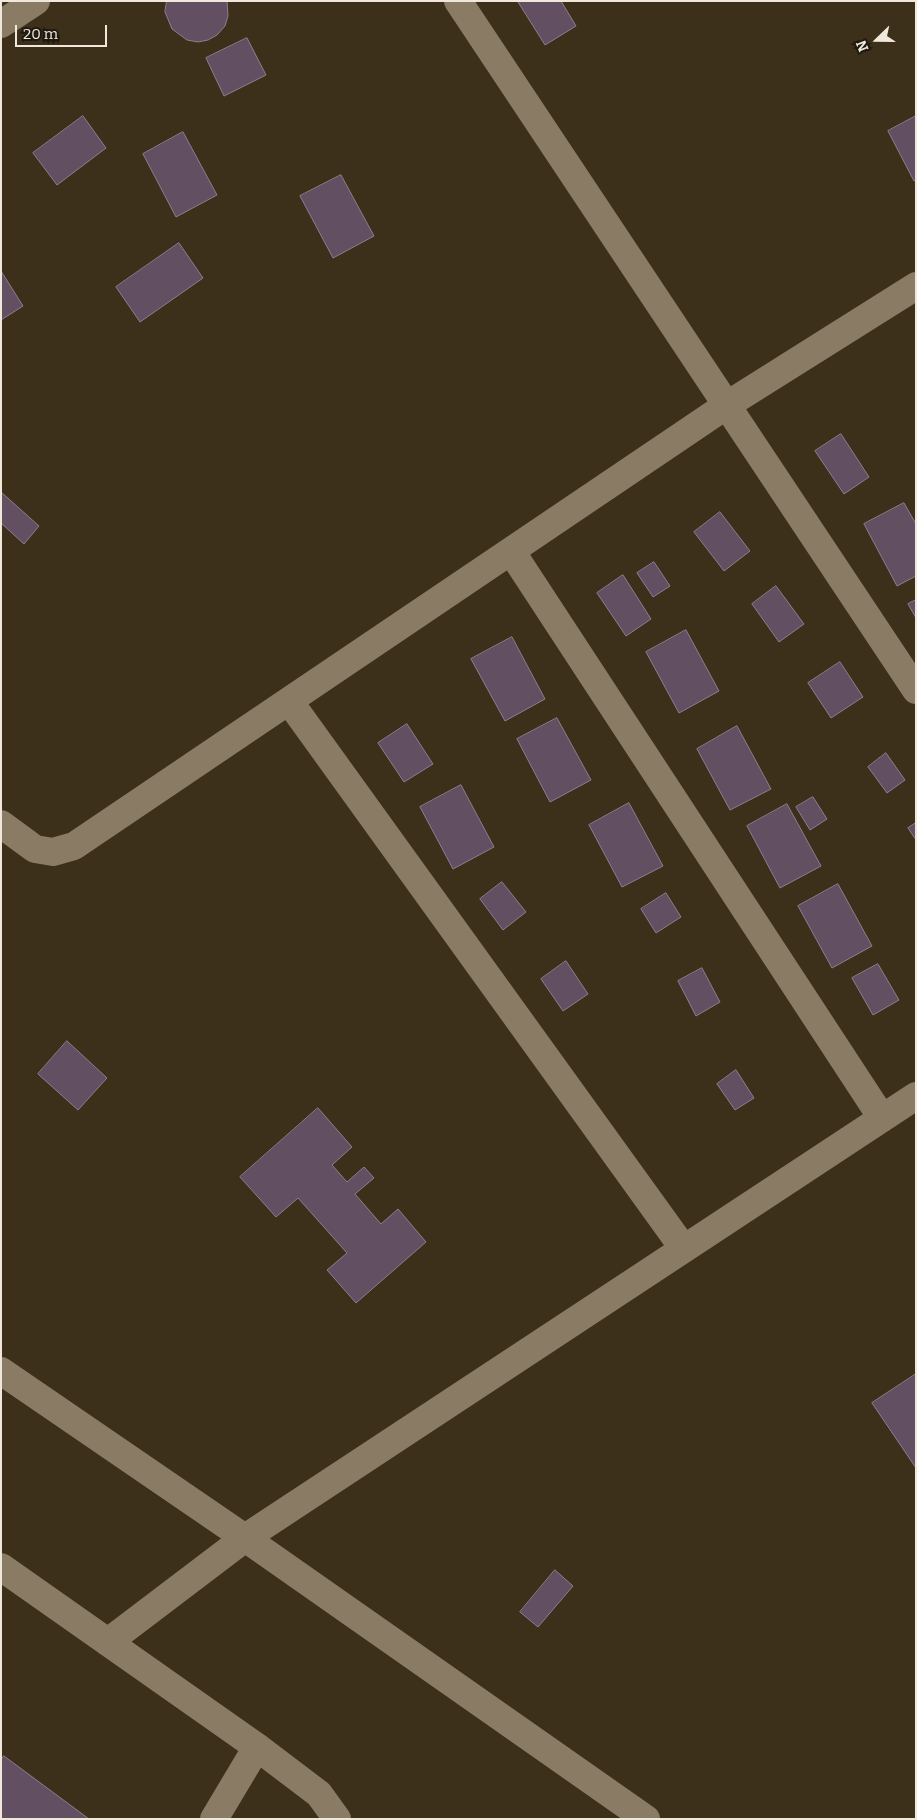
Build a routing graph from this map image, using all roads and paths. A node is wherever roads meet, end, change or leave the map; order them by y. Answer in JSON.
{"nodes":[{"id":1,"x":36,"y":1,"type":"edge"},
{"id":2,"x":458,"y":1,"type":"edge"},
{"id":3,"x":1,"y":24,"type":"edge"},
{"id":4,"x":916,"y":286,"type":"edge"},
{"id":5,"x":727,"y":404,"type":"junction"},
{"id":6,"x":511,"y":551,"type":"junction"},
{"id":7,"x":916,"y":690,"type":"edge"},
{"id":8,"x":289,"y":701,"type":"junction"},
{"id":9,"x":1,"y":824,"type":"edge"},
{"id":10,"x":916,"y":1096,"type":"edge"},
{"id":11,"x":882,"y":1118,"type":"junction"},
{"id":12,"x":684,"y":1249,"type":"junction"},
{"id":13,"x":1,"y":1371,"type":"edge"},
{"id":14,"x":245,"y":1538,"type":"junction"},
{"id":15,"x":1,"y":1566,"type":"edge"},
{"id":16,"x":108,"y":1642,"type":"junction"},
{"id":17,"x":257,"y":1747,"type":"junction"},
{"id":18,"x":319,"y":1794,"type":"junction"},
{"id":19,"x":214,"y":1819,"type":"edge"},
{"id":20,"x":337,"y":1819,"type":"edge"},
{"id":21,"x":353,"y":1819,"type":"edge"},
{"id":22,"x":646,"y":1819,"type":"edge"}],
"edges":[{"from":1,"to":3,"type":"street"},
{"from":2,"to":5,"type":"street"},
{"from":4,"to":5,"type":"street"},
{"from":5,"to":6,"type":"street"},
{"from":5,"to":7,"type":"street"},
{"from":6,"to":8,"type":"street"},
{"from":6,"to":11,"type":"street"},
{"from":8,"to":9,"type":"street"},
{"from":8,"to":12,"type":"street"},
{"from":10,"to":11,"type":"street"},
{"from":11,"to":12,"type":"street"},
{"from":12,"to":14,"type":"street"},
{"from":13,"to":14,"type":"street"},
{"from":14,"to":16,"type":"street"},
{"from":14,"to":22,"type":"street"},
{"from":15,"to":16,"type":"street"},
{"from":16,"to":17,"type":"street"},
{"from":17,"to":18,"type":"street"},
{"from":17,"to":19,"type":"street"},
{"from":18,"to":20,"type":"street"},
{"from":18,"to":21,"type":"street"}]}
